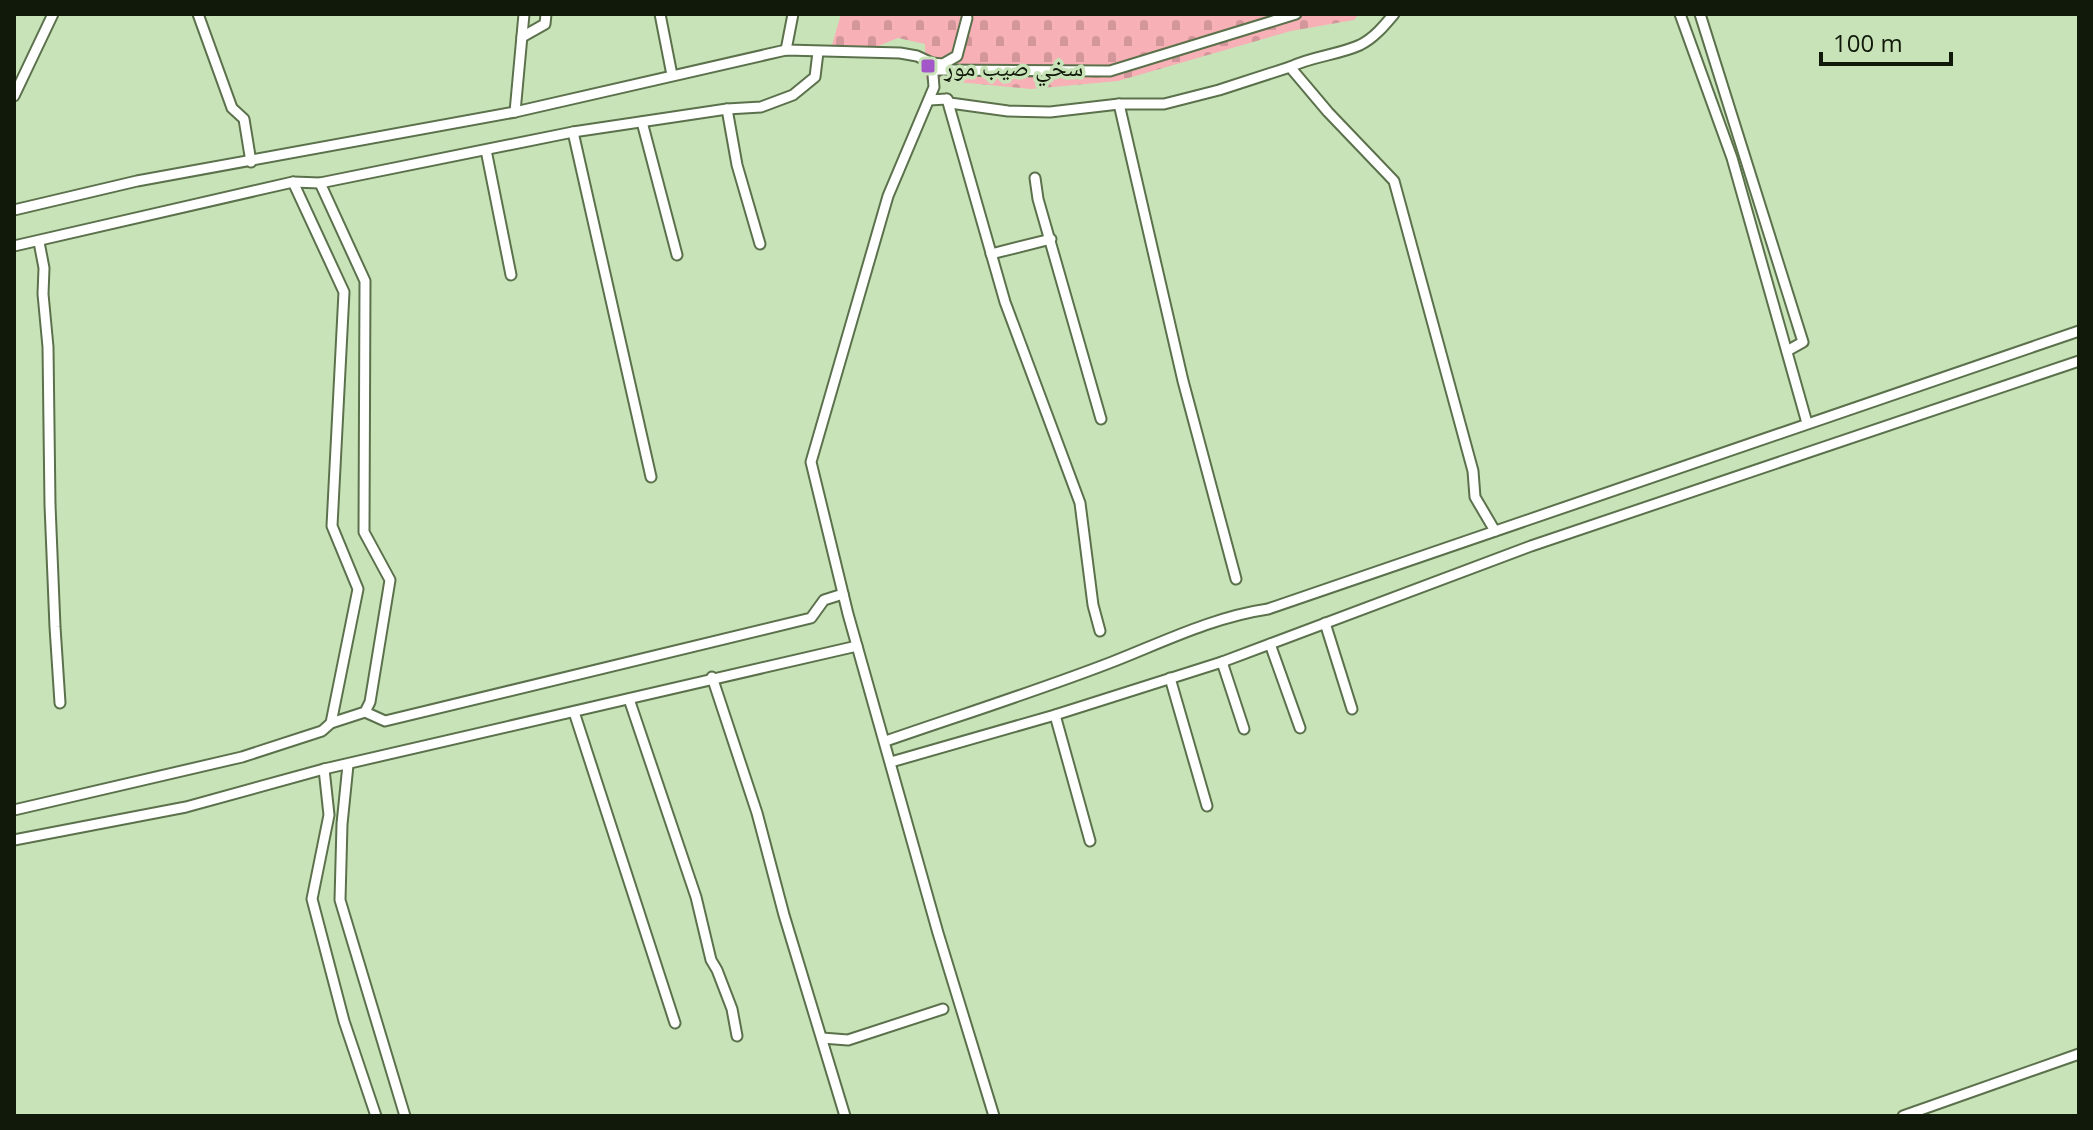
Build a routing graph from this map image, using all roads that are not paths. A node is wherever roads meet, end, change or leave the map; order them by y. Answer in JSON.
{"nodes":[{"id":1,"x":53,"y":14,"type":"edge"},
{"id":2,"x":198,"y":14,"type":"edge"},
{"id":3,"x":524,"y":14,"type":"edge"},
{"id":4,"x":546,"y":14,"type":"edge"},
{"id":5,"x":660,"y":14,"type":"edge"},
{"id":6,"x":793,"y":14,"type":"edge"},
{"id":7,"x":1296,"y":14,"type":"edge"},
{"id":8,"x":1394,"y":14,"type":"edge"},
{"id":9,"x":1680,"y":14,"type":"edge"},
{"id":10,"x":1700,"y":14,"type":"edge"},
{"id":11,"x":967,"y":18,"type":"dead end"},
{"id":12,"x":522,"y":37,"type":"junction"},
{"id":13,"x":786,"y":50,"type":"junction"},
{"id":14,"x":818,"y":52,"type":"junction"},
{"id":15,"x":932,"y":67,"type":"junction"},
{"id":16,"x":1290,"y":67,"type":"junction"},
{"id":17,"x":672,"y":75,"type":"junction"},
{"id":18,"x":14,"y":96,"type":"edge"},
{"id":19,"x":947,"y":99,"type":"junction"},
{"id":20,"x":929,"y":100,"type":"junction"},
{"id":21,"x":1119,"y":104,"type":"junction"},
{"id":22,"x":727,"y":109,"type":"junction"},
{"id":23,"x":515,"y":112,"type":"junction"},
{"id":24,"x":642,"y":122,"type":"junction"},
{"id":25,"x":573,"y":132,"type":"junction"},
{"id":26,"x":486,"y":150,"type":"junction"},
{"id":27,"x":251,"y":162,"type":"junction"},
{"id":28,"x":1035,"y":178,"type":"dead end"},
{"id":29,"x":293,"y":182,"type":"junction"},
{"id":30,"x":320,"y":183,"type":"junction"},
{"id":31,"x":14,"y":210,"type":"edge"},
{"id":32,"x":1051,"y":239,"type":"junction"},
{"id":33,"x":39,"y":242,"type":"junction"},
{"id":34,"x":760,"y":244,"type":"dead end"},
{"id":35,"x":14,"y":246,"type":"edge"},
{"id":36,"x":991,"y":254,"type":"junction"},
{"id":37,"x":677,"y":255,"type":"dead end"},
{"id":38,"x":511,"y":275,"type":"dead end"},
{"id":39,"x":2079,"y":331,"type":"edge"},
{"id":40,"x":1787,"y":351,"type":"junction"},
{"id":41,"x":2079,"y":361,"type":"edge"},
{"id":42,"x":1101,"y":419,"type":"dead end"},
{"id":43,"x":1807,"y":423,"type":"junction"},
{"id":44,"x":651,"y":477,"type":"dead end"},
{"id":45,"x":1495,"y":531,"type":"junction"},
{"id":46,"x":1236,"y":579,"type":"dead end"},
{"id":47,"x":843,"y":594,"type":"junction"},
{"id":48,"x":1325,"y":623,"type":"junction"},
{"id":49,"x":1100,"y":631,"type":"dead end"},
{"id":50,"x":1270,"y":644,"type":"junction"},
{"id":51,"x":857,"y":646,"type":"junction"},
{"id":52,"x":1222,"y":662,"type":"junction"},
{"id":53,"x":712,"y":677,"type":"junction"},
{"id":54,"x":1170,"y":678,"type":"junction"},
{"id":55,"x":629,"y":699,"type":"junction"},
{"id":56,"x":60,"y":703,"type":"dead end"},
{"id":57,"x":1352,"y":709,"type":"dead end"},
{"id":58,"x":365,"y":712,"type":"junction"},
{"id":59,"x":574,"y":712,"type":"junction"},
{"id":60,"x":1055,"y":715,"type":"junction"},
{"id":61,"x":331,"y":723,"type":"junction"},
{"id":62,"x":1300,"y":728,"type":"dead end"},
{"id":63,"x":1244,"y":729,"type":"dead end"},
{"id":64,"x":886,"y":741,"type":"junction"},
{"id":65,"x":891,"y":762,"type":"junction"},
{"id":66,"x":348,"y":765,"type":"junction"},
{"id":67,"x":324,"y":769,"type":"junction"},
{"id":68,"x":1207,"y":806,"type":"dead end"},
{"id":69,"x":14,"y":810,"type":"edge"},
{"id":70,"x":14,"y":840,"type":"edge"},
{"id":71,"x":1090,"y":841,"type":"dead end"},
{"id":72,"x":943,"y":1009,"type":"dead end"},
{"id":73,"x":675,"y":1023,"type":"dead end"},
{"id":74,"x":737,"y":1036,"type":"dead end"},
{"id":75,"x":822,"y":1038,"type":"junction"},
{"id":76,"x":2079,"y":1054,"type":"edge"},
{"id":77,"x":376,"y":1116,"type":"edge"},
{"id":78,"x":405,"y":1116,"type":"edge"},
{"id":79,"x":845,"y":1116,"type":"edge"},
{"id":80,"x":994,"y":1116,"type":"edge"},
{"id":81,"x":1903,"y":1116,"type":"edge"}],
"edges":[{"from":1,"to":18,"type":"street"},
{"from":2,"to":27,"type":"street"},
{"from":3,"to":12,"type":"street"},
{"from":4,"to":12,"type":"street"},
{"from":5,"to":17,"type":"street"},
{"from":6,"to":13,"type":"street"},
{"from":7,"to":15,"type":"street"},
{"from":8,"to":16,"type":"street"},
{"from":9,"to":40,"type":"street"},
{"from":10,"to":40,"type":"street"},
{"from":11,"to":15,"type":"street"},
{"from":12,"to":23,"type":"street"},
{"from":13,"to":14,"type":"street"},
{"from":13,"to":17,"type":"street"},
{"from":14,"to":15,"type":"street"},
{"from":14,"to":22,"type":"street"},
{"from":15,"to":20,"type":"street"},
{"from":16,"to":21,"type":"street"},
{"from":16,"to":45,"type":"street"},
{"from":17,"to":23,"type":"street"},
{"from":19,"to":20,"type":"street"},
{"from":19,"to":21,"type":"street"},
{"from":19,"to":36,"type":"street"},
{"from":20,"to":47,"type":"street"},
{"from":21,"to":46,"type":"street"},
{"from":22,"to":24,"type":"street"},
{"from":22,"to":34,"type":"street"},
{"from":23,"to":27,"type":"street"},
{"from":24,"to":25,"type":"street"},
{"from":24,"to":37,"type":"street"},
{"from":25,"to":26,"type":"street"},
{"from":25,"to":44,"type":"street"},
{"from":26,"to":30,"type":"street"},
{"from":26,"to":38,"type":"street"},
{"from":27,"to":31,"type":"street"},
{"from":28,"to":32,"type":"street"},
{"from":29,"to":30,"type":"street"},
{"from":29,"to":33,"type":"street"},
{"from":29,"to":61,"type":"street"},
{"from":30,"to":58,"type":"street"},
{"from":32,"to":36,"type":"street"},
{"from":32,"to":42,"type":"street"},
{"from":33,"to":35,"type":"street"},
{"from":33,"to":56,"type":"street"},
{"from":36,"to":49,"type":"street"},
{"from":39,"to":43,"type":"street"},
{"from":40,"to":43,"type":"street"},
{"from":41,"to":48,"type":"street"},
{"from":43,"to":45,"type":"street"},
{"from":45,"to":64,"type":"street"},
{"from":47,"to":51,"type":"street"},
{"from":47,"to":58,"type":"street"},
{"from":48,"to":50,"type":"street"},
{"from":48,"to":57,"type":"street"},
{"from":50,"to":52,"type":"street"},
{"from":50,"to":62,"type":"street"},
{"from":51,"to":53,"type":"street"},
{"from":51,"to":64,"type":"street"},
{"from":52,"to":54,"type":"street"},
{"from":52,"to":63,"type":"street"},
{"from":53,"to":55,"type":"street"},
{"from":53,"to":75,"type":"street"},
{"from":54,"to":60,"type":"street"},
{"from":54,"to":68,"type":"street"},
{"from":55,"to":59,"type":"street"},
{"from":55,"to":74,"type":"street"},
{"from":58,"to":61,"type":"street"},
{"from":59,"to":66,"type":"street"},
{"from":59,"to":73,"type":"street"},
{"from":60,"to":65,"type":"street"},
{"from":60,"to":71,"type":"street"},
{"from":61,"to":69,"type":"street"},
{"from":64,"to":65,"type":"street"},
{"from":65,"to":80,"type":"street"},
{"from":66,"to":67,"type":"street"},
{"from":66,"to":78,"type":"street"},
{"from":67,"to":70,"type":"street"},
{"from":67,"to":77,"type":"street"},
{"from":72,"to":75,"type":"street"},
{"from":75,"to":79,"type":"street"},
{"from":76,"to":81,"type":"street"}]}
